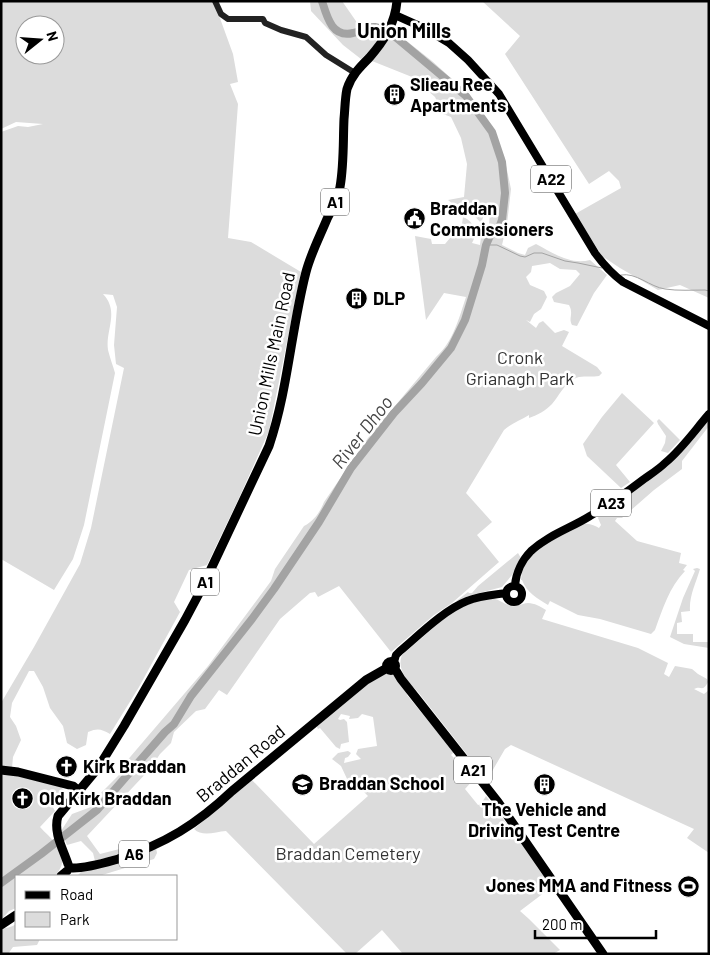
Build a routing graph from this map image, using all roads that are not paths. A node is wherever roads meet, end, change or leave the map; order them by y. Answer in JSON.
{"nodes":[{"id":1,"x":214,"y":1,"type":"edge"},
{"id":2,"x":397,"y":1,"type":"edge"},
{"id":3,"x":394,"y":18,"type":"junction"},
{"id":4,"x":355,"y":73,"type":"junction"},
{"id":5,"x":709,"y":326,"type":"edge"},
{"id":6,"x":709,"y":414,"type":"edge"},
{"id":7,"x":515,"y":585,"type":"junction"},
{"id":8,"x":506,"y":593,"type":"junction"},
{"id":9,"x":392,"y":666,"type":"junction"},
{"id":10,"x":1,"y":770,"type":"edge"},
{"id":11,"x":80,"y":791,"type":"junction"},
{"id":12,"x":67,"y":868,"type":"edge"},
{"id":13,"x":15,"y":916,"type":"edge"},
{"id":14,"x":1,"y":925,"type":"edge"},
{"id":15,"x":603,"y":954,"type":"edge"}],
"edges":[{"from":1,"to":4,"type":"main road"},
{"from":2,"to":3,"type":"highway","name":"Union Mills Main Road","number":"A1"},
{"from":3,"to":4,"type":"highway","name":"Union Mills Main Road","number":"A1"},
{"from":3,"to":5,"type":"main road","number":"A22"},
{"from":4,"to":11,"type":"highway","name":"Union Mills Main Road","number":"A1"},
{"from":6,"to":7,"type":"main road","number":"A23"},
{"from":7,"to":8,"type":"main road"},
{"from":7,"to":8,"type":"main road"},
{"from":8,"to":9,"type":"main road","name":"Braddan Road"},
{"from":9,"to":12,"type":"highway","name":"Braddan Road","number":"A6"},
{"from":9,"to":15,"type":"highway","number":"A21"},
{"from":10,"to":11,"type":"highway"},
{"from":11,"to":12,"type":"highway","name":"Union Mills Main Road","number":"A1"},
{"from":13,"to":14,"type":"highway"}]}
